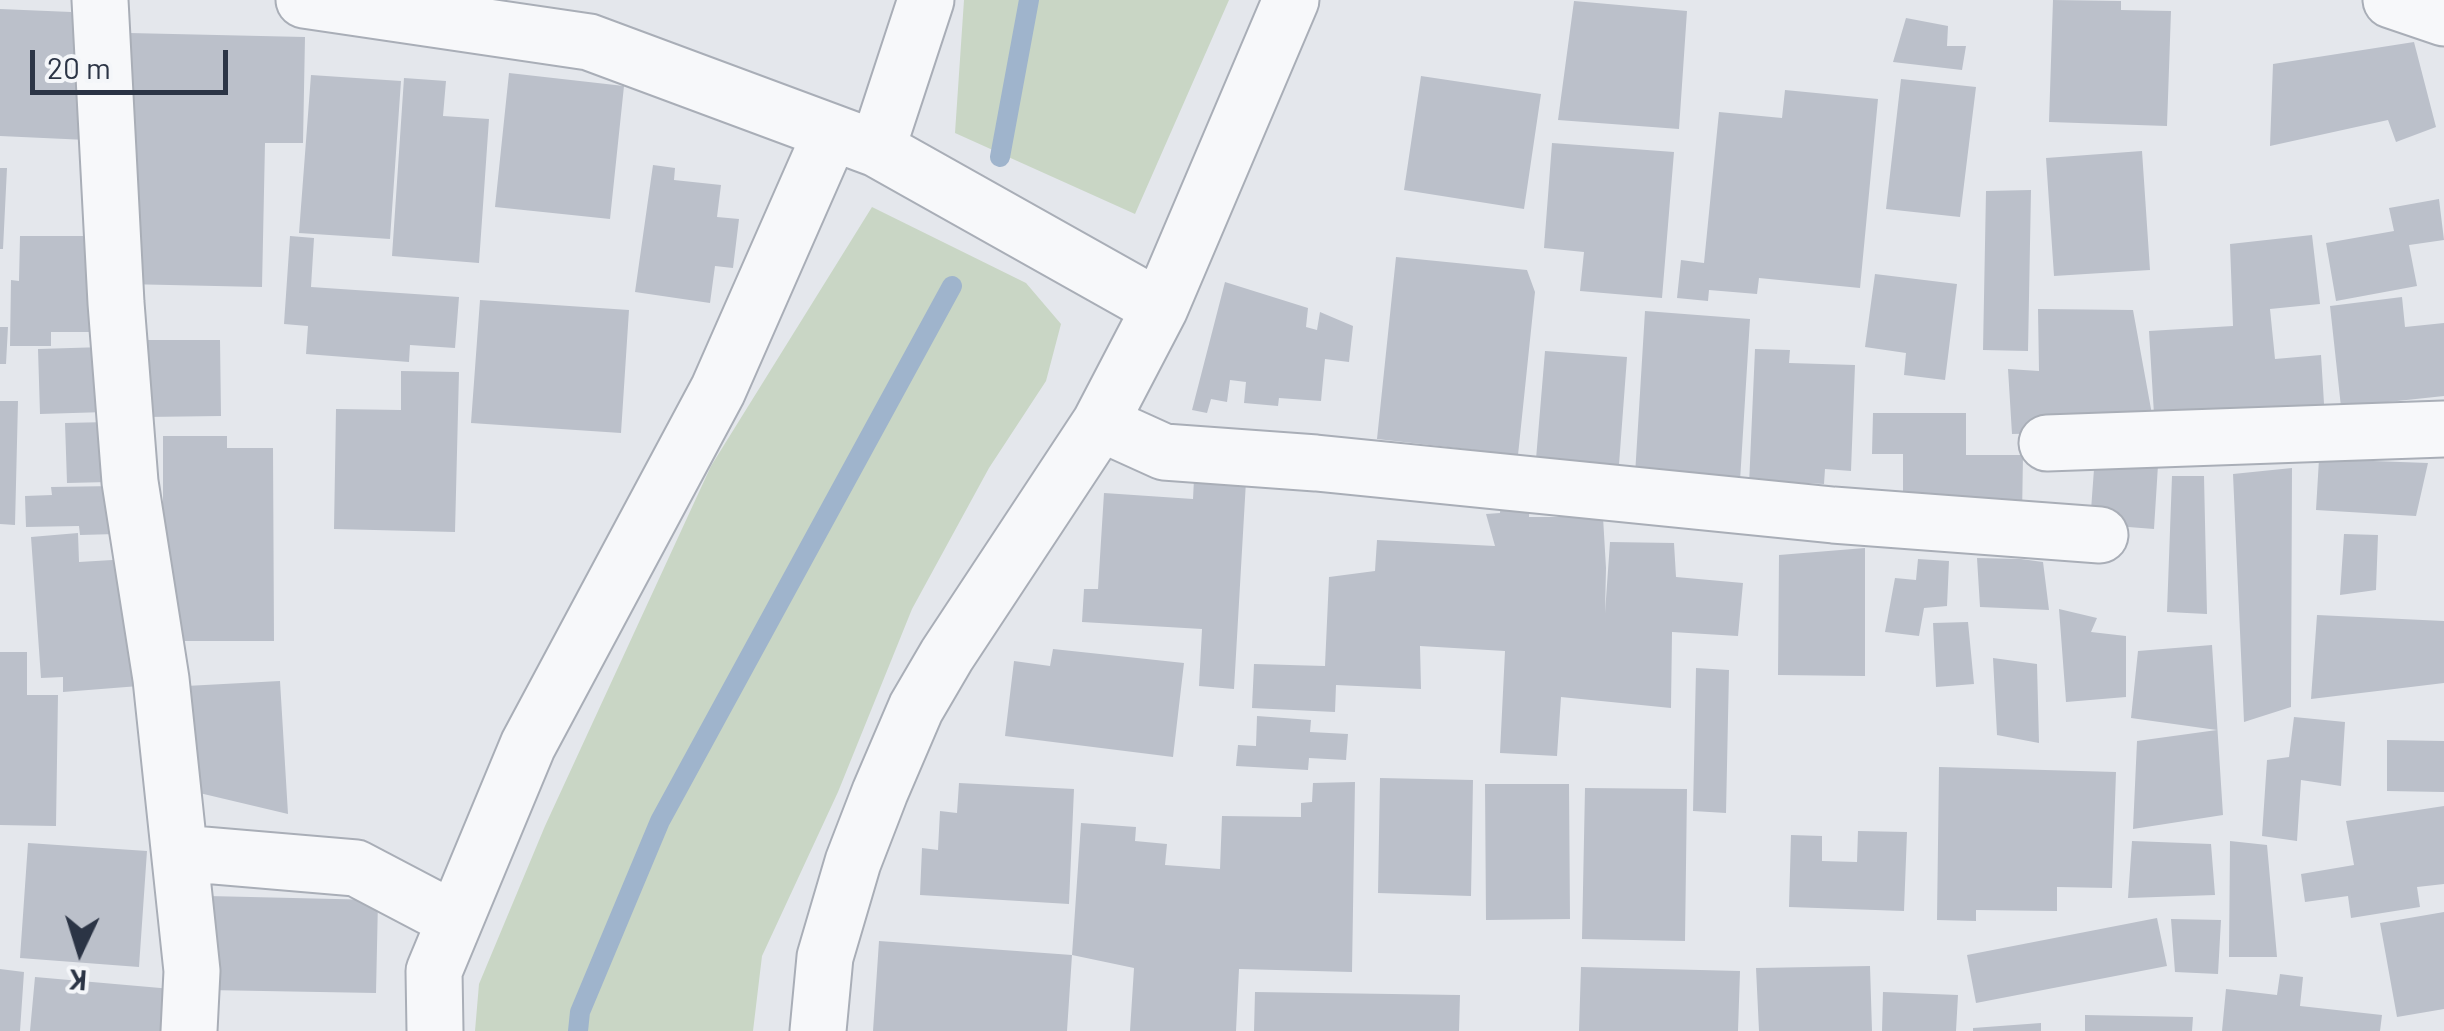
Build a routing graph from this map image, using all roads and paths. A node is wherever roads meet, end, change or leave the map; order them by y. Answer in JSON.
{"nodes":[{"id":1,"x":100,"y":0,"type":"edge"},
{"id":2,"x":304,"y":0,"type":"edge"},
{"id":3,"x":926,"y":0,"type":"edge"},
{"id":4,"x":1291,"y":0,"type":"edge"},
{"id":5,"x":854,"y":141,"type":"junction"},
{"id":6,"x":1160,"y":308,"type":"junction"},
{"id":7,"x":1100,"y":423,"type":"junction"},
{"id":8,"x":2444,"y":428,"type":"edge"},
{"id":9,"x":2047,"y":443,"type":"dead end"},
{"id":10,"x":2100,"y":535,"type":"dead end"},
{"id":11,"x":180,"y":854,"type":"junction"},
{"id":12,"x":456,"y":920,"type":"junction"},
{"id":13,"x":189,"y":1031,"type":"edge"},
{"id":14,"x":435,"y":1031,"type":"edge"},
{"id":15,"x":818,"y":1031,"type":"edge"}],
"edges":[{"from":1,"to":11,"type":"street"},
{"from":2,"to":5,"type":"street"},
{"from":3,"to":5,"type":"street"},
{"from":4,"to":6,"type":"street"},
{"from":5,"to":6,"type":"street"},
{"from":5,"to":12,"type":"street"},
{"from":6,"to":7,"type":"street"},
{"from":7,"to":10,"type":"street"},
{"from":7,"to":15,"type":"street"},
{"from":8,"to":9,"type":"street"},
{"from":11,"to":12,"type":"street"},
{"from":11,"to":13,"type":"street"},
{"from":12,"to":14,"type":"street"}]}
